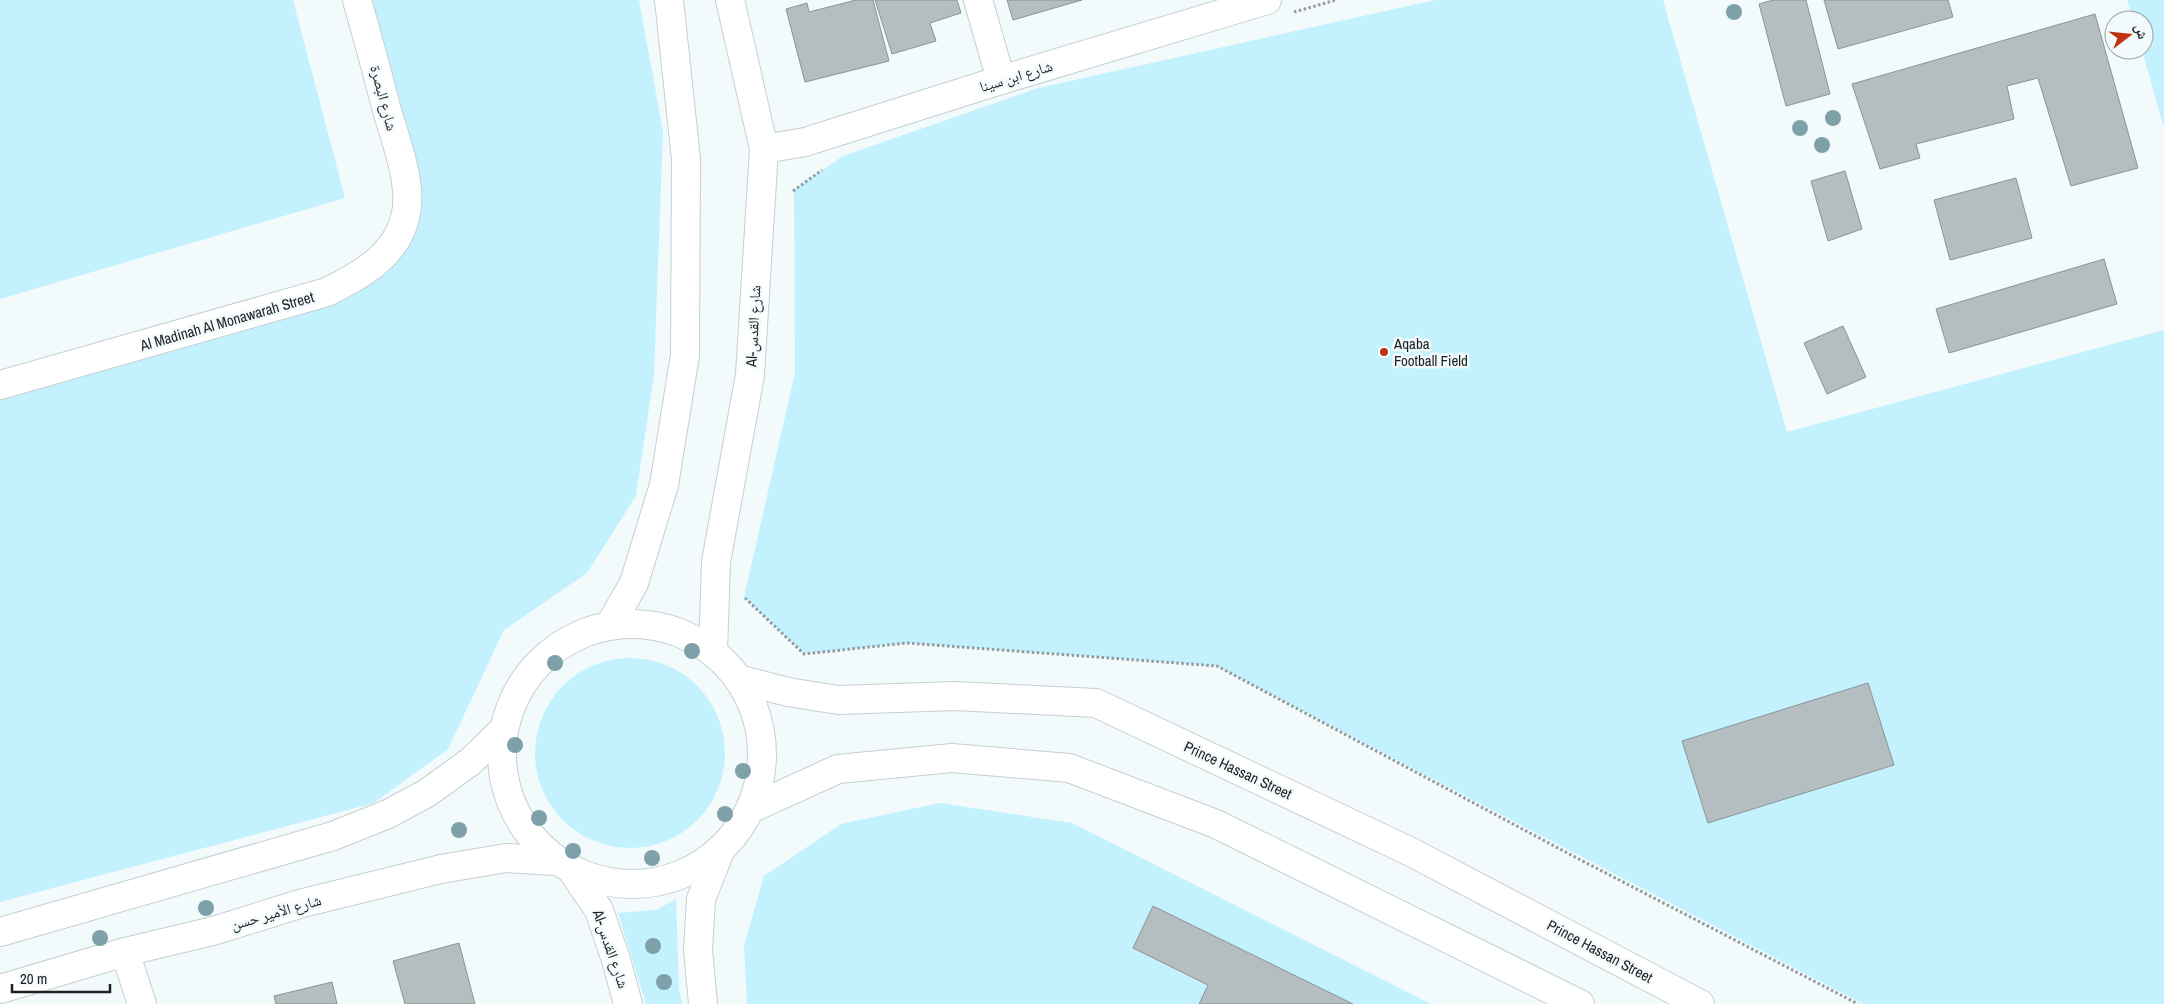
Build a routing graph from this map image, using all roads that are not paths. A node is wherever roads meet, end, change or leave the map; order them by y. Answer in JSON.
{"nodes":[{"id":1,"x":357,"y":0,"type":"edge"},
{"id":2,"x":669,"y":0,"type":"edge"},
{"id":3,"x":730,"y":0,"type":"edge"},
{"id":4,"x":978,"y":0,"type":"edge"},
{"id":5,"x":1278,"y":7,"type":"edge"},
{"id":6,"x":1001,"y":80,"type":"junction"},
{"id":7,"x":764,"y":149,"type":"junction"},
{"id":8,"x":408,"y":197,"type":"joint"},
{"id":9,"x":0,"y":385,"type":"edge"},
{"id":10,"x":610,"y":625,"type":"junction"},
{"id":11,"x":713,"y":652,"type":"junction"},
{"id":12,"x":738,"y":679,"type":"junction"},
{"id":13,"x":504,"y":729,"type":"junction"},
{"id":14,"x":750,"y":810,"type":"junction"},
{"id":15,"x":720,"y":852,"type":"junction"},
{"id":16,"x":564,"y":866,"type":"junction"},
{"id":17,"x":0,"y":932,"type":"edge"},
{"id":18,"x":125,"y":952,"type":"junction"},
{"id":19,"x":0,"y":989,"type":"edge"},
{"id":20,"x":142,"y":1004,"type":"edge"},
{"id":21,"x":628,"y":1004,"type":"edge"},
{"id":22,"x":703,"y":1004,"type":"edge"},
{"id":23,"x":1580,"y":1004,"type":"edge"},
{"id":24,"x":1700,"y":1004,"type":"edge"}],
"edges":[{"from":1,"to":8,"type":"main road","name":"شارع البصرة"},
{"from":2,"to":10,"type":"main road"},
{"from":3,"to":7,"type":"main road","name":"Al-شارع القدس"},
{"from":4,"to":6,"type":"main road"},
{"from":5,"to":6,"type":"main road","name":"شارع ابن سينا"},
{"from":6,"to":7,"type":"main road","name":"شارع ابن سينا"},
{"from":7,"to":11,"type":"main road","name":"Al-شارع القدس"},
{"from":8,"to":9,"type":"main road","name":"Al Madinah Al Monawarah Street"},
{"from":10,"to":11,"type":"main road"},
{"from":10,"to":13,"type":"main road"},
{"from":11,"to":12,"type":"main road"},
{"from":12,"to":14,"type":"main road"},
{"from":12,"to":24,"type":"main road","name":"Prince Hassan Street"},
{"from":13,"to":16,"type":"main road"},
{"from":13,"to":17,"type":"main road"},
{"from":14,"to":15,"type":"main road"},
{"from":14,"to":23,"type":"main road"},
{"from":15,"to":16,"type":"main road"},
{"from":15,"to":22,"type":"main road"},
{"from":16,"to":18,"type":"main road","name":"شارع الأمير حسن"},
{"from":16,"to":21,"type":"main road","name":"Al-شارع القدس"},
{"from":18,"to":19,"type":"main road","name":"شارع الأمير حسن"},
{"from":18,"to":20,"type":"main road"}]}
